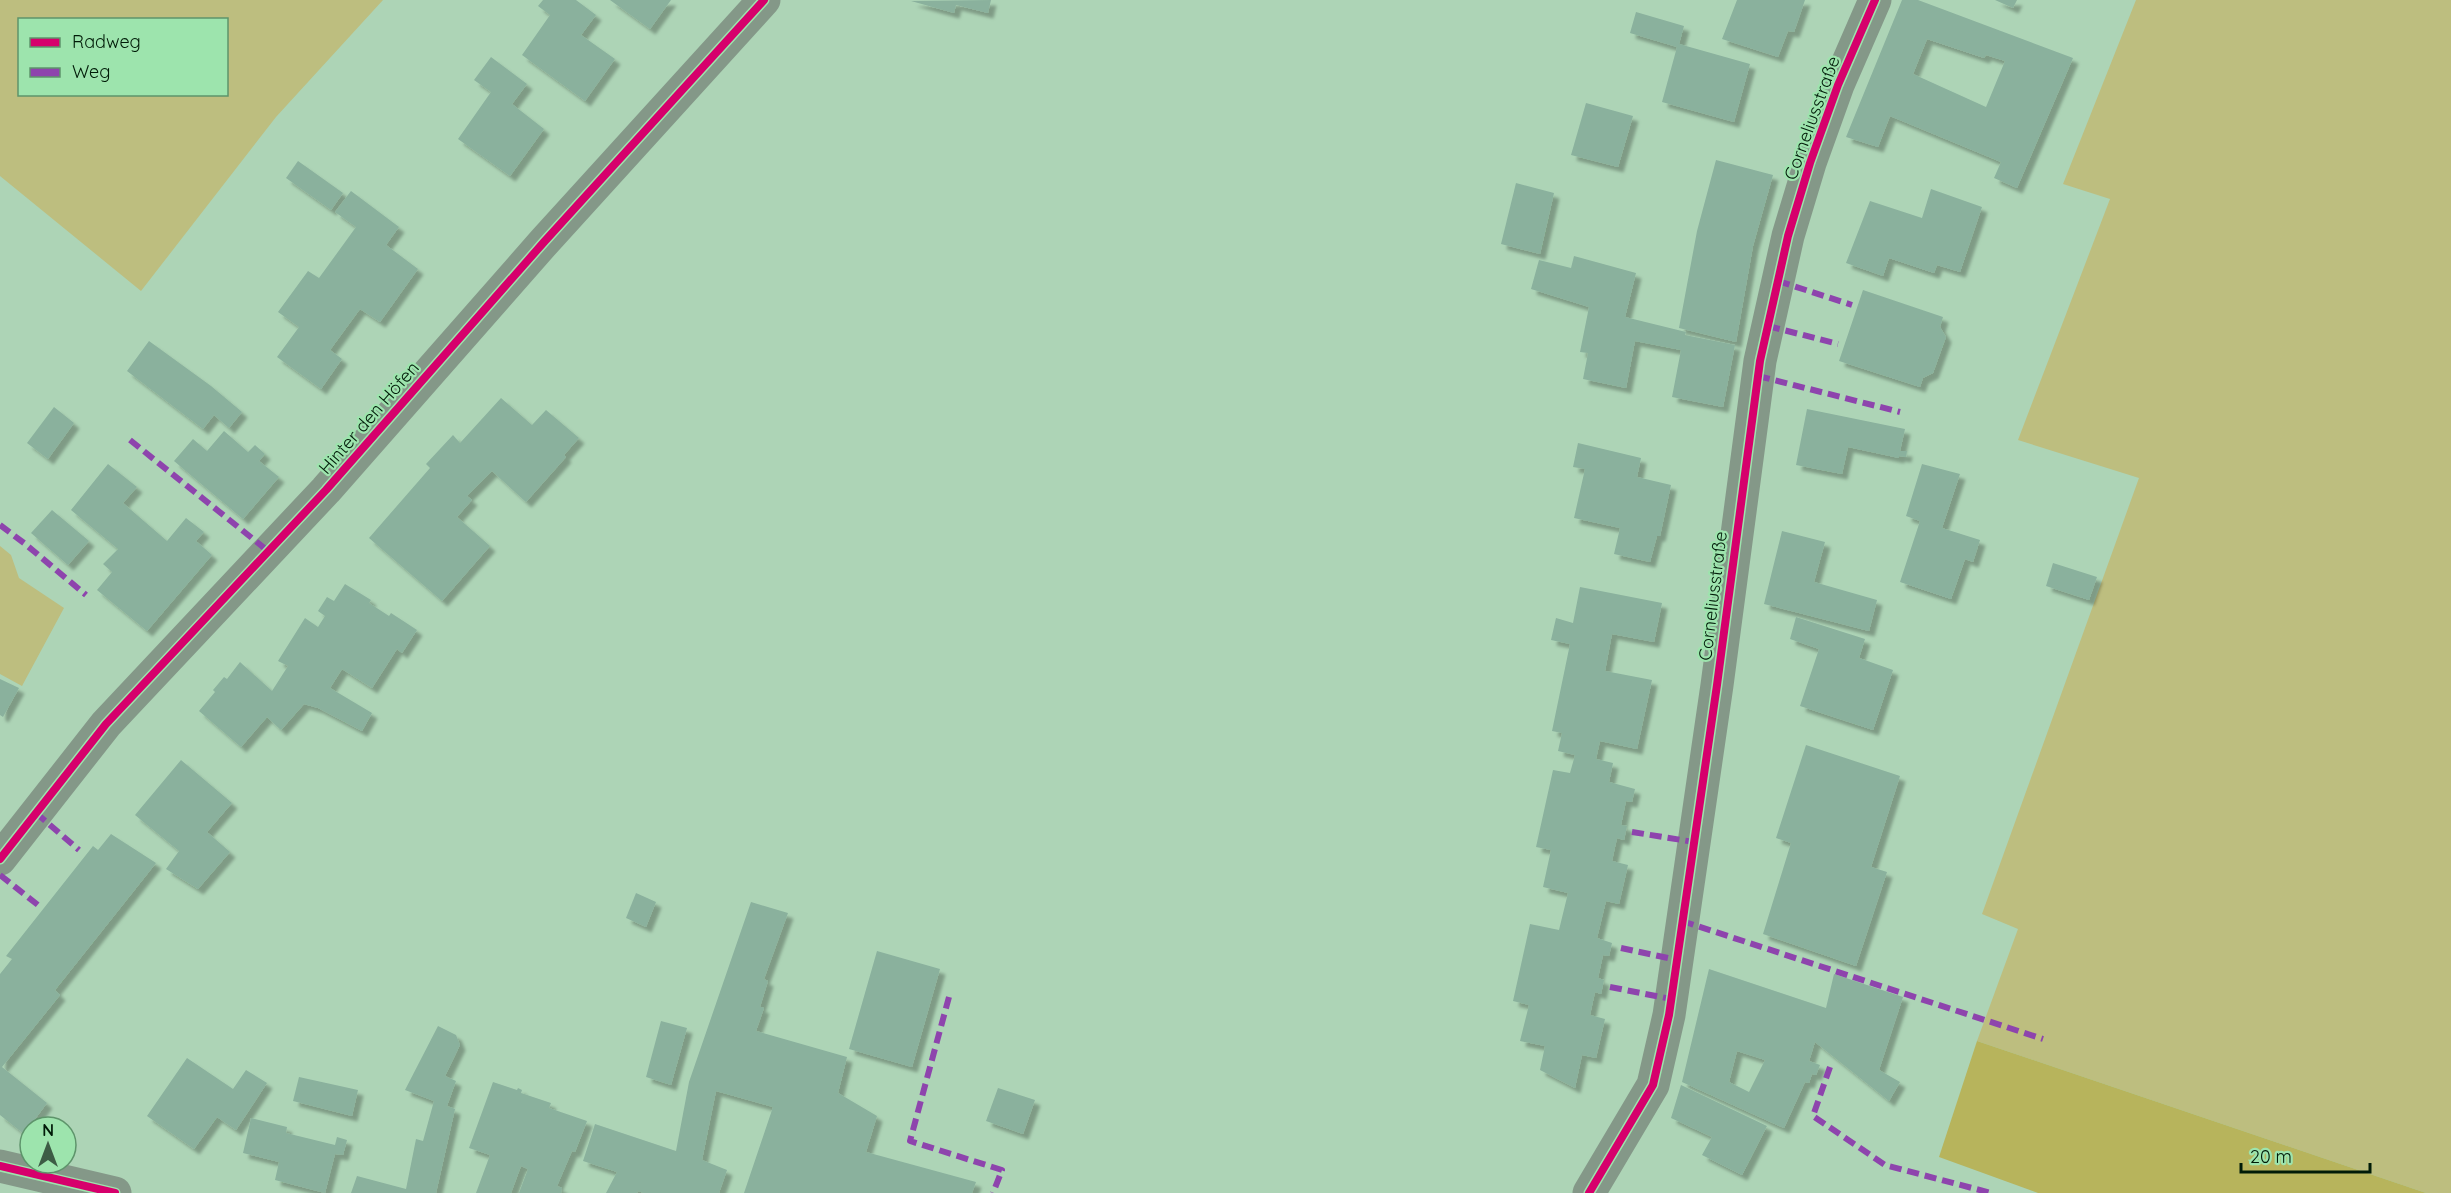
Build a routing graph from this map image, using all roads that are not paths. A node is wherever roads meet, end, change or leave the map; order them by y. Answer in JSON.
{"nodes":[{"id":1,"x":764,"y":0,"type":"edge"},
{"id":2,"x":1875,"y":0,"type":"edge"},
{"id":3,"x":0,"y":859,"type":"edge"},
{"id":4,"x":0,"y":1166,"type":"edge"},
{"id":5,"x":115,"y":1193,"type":"edge"},
{"id":6,"x":1589,"y":1193,"type":"edge"}],
"edges":[{"from":1,"to":3,"type":"street","name":"Hinter den Höfen"},
{"from":2,"to":6,"type":"street","name":"Corneliusstraße"},
{"from":4,"to":5,"type":"street"}]}
